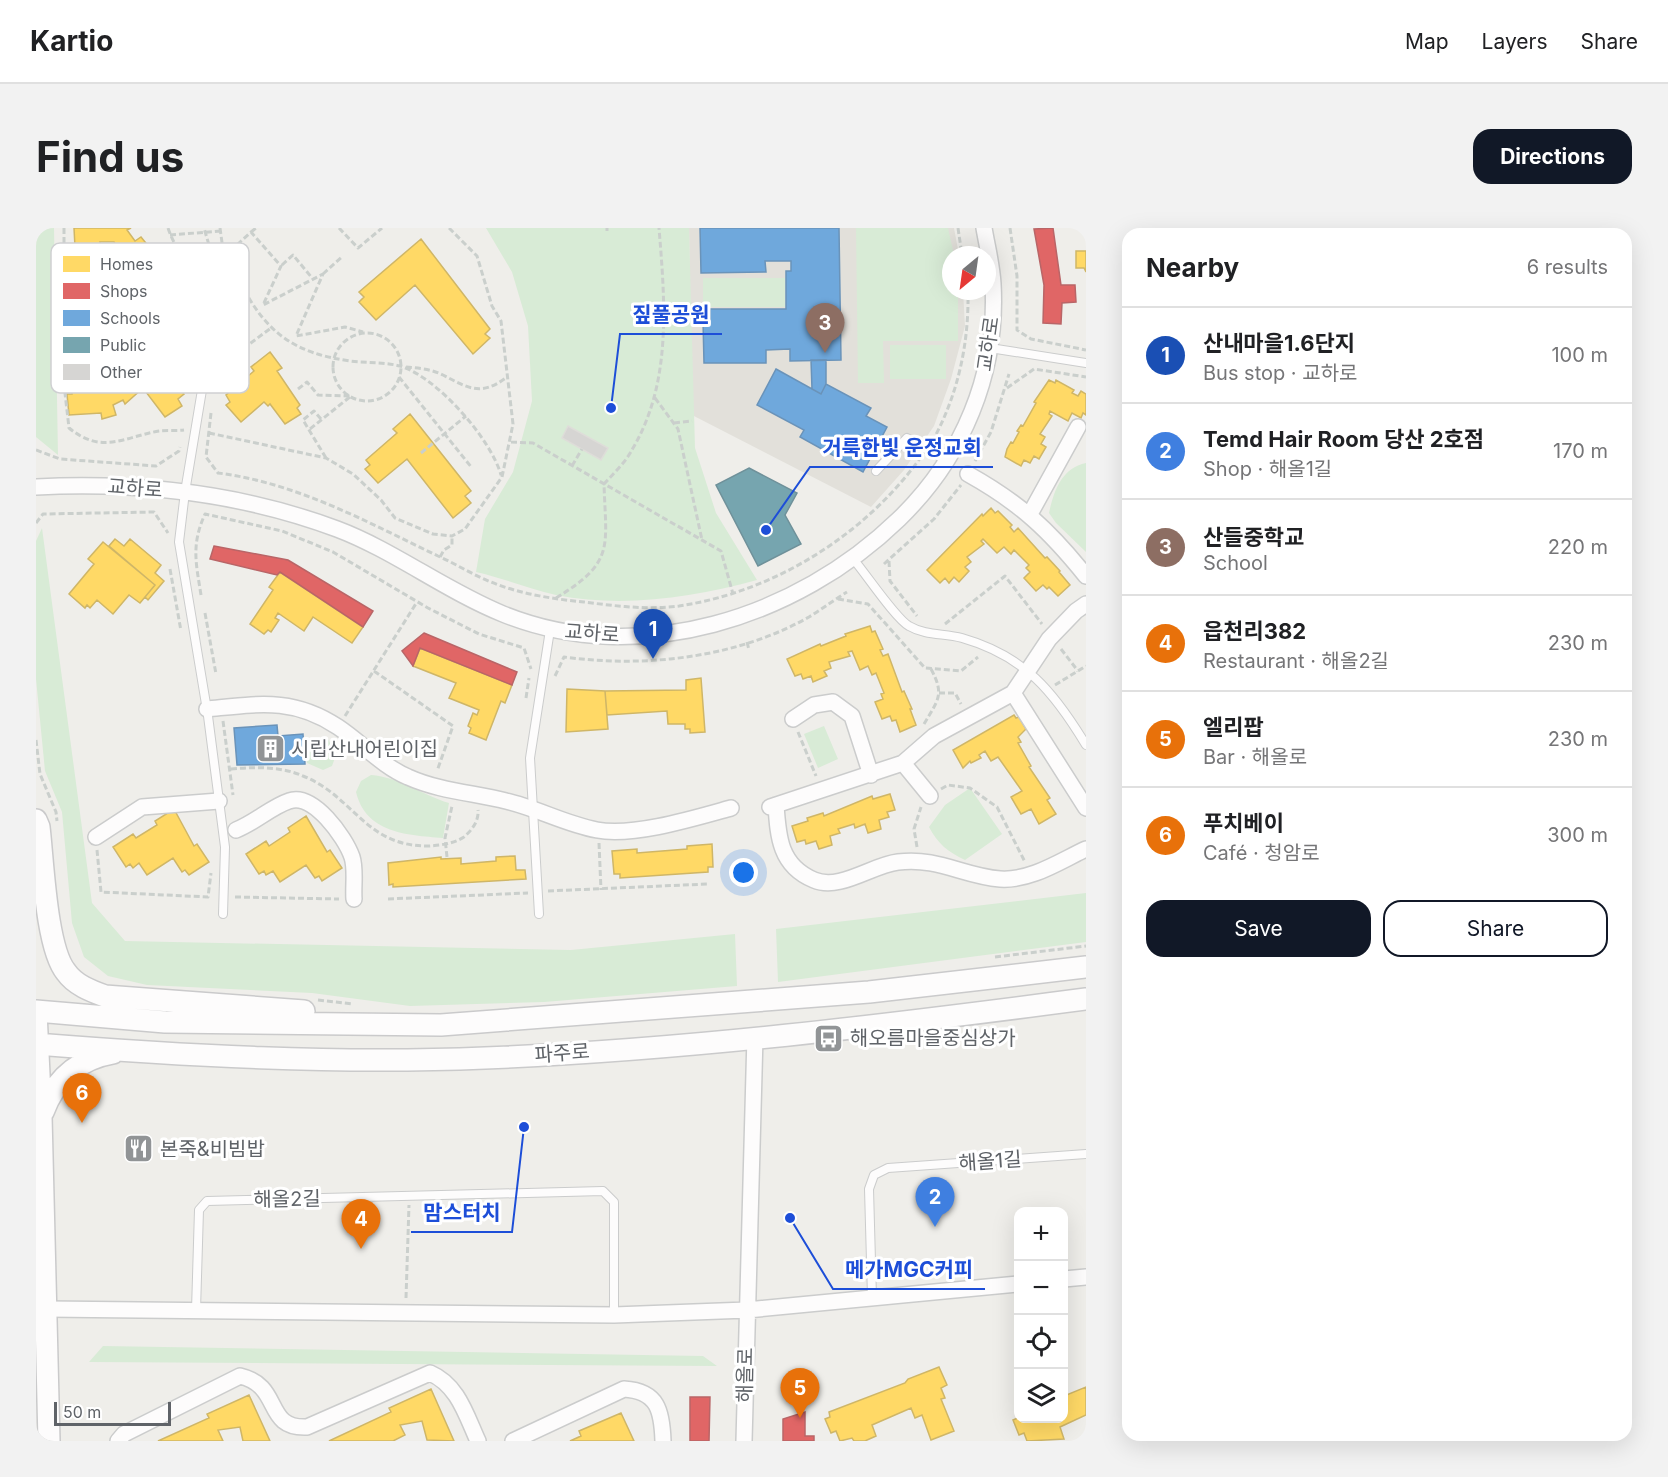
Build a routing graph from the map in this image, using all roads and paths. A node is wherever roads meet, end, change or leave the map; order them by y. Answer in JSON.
{"nodes":[{"id":1,"x":168,"y":228,"type":"edge"},
{"id":2,"x":256,"y":228,"type":"edge"},
{"id":3,"x":339,"y":228,"type":"edge"},
{"id":4,"x":382,"y":228,"type":"edge"},
{"id":5,"x":659,"y":228,"type":"edge"},
{"id":6,"x":958,"y":228,"type":"edge"},
{"id":7,"x":984,"y":228,"type":"edge"},
{"id":8,"x":1011,"y":228,"type":"edge"},
{"id":9,"x":449,"y":229,"type":"edge"},
{"id":10,"x":205,"y":230,"type":"edge"},
{"id":11,"x":220,"y":230,"type":"edge"},
{"id":12,"x":251,"y":232,"type":"junction"},
{"id":13,"x":171,"y":235,"type":"junction"},
{"id":14,"x":175,"y":243,"type":"edge"},
{"id":15,"x":239,"y":243,"type":"edge"},
{"id":16,"x":961,"y":246,"type":"edge"},
{"id":17,"x":343,"y":256,"type":"dead end"},
{"id":18,"x":281,"y":266,"type":"junction"},
{"id":19,"x":323,"y":274,"type":"junction"},
{"id":20,"x":314,"y":279,"type":"junction"},
{"id":21,"x":249,"y":295,"type":"edge"},
{"id":22,"x":968,"y":300,"type":"edge"},
{"id":23,"x":271,"y":328,"type":"junction"},
{"id":24,"x":363,"y":332,"type":"junction"},
{"id":25,"x":249,"y":344,"type":"edge"},
{"id":26,"x":990,"y":348,"type":"junction"},
{"id":27,"x":1086,"y":350,"type":"edge"},
{"id":28,"x":334,"y":358,"type":"junction"},
{"id":29,"x":1086,"y":363,"type":"edge"},
{"id":30,"x":401,"y":367,"type":"junction"},
{"id":31,"x":507,"y":376,"type":"junction"},
{"id":32,"x":399,"y":377,"type":"junction"},
{"id":33,"x":1086,"y":377,"type":"edge"},
{"id":34,"x":298,"y":389,"type":"dead end"},
{"id":35,"x":1006,"y":389,"type":"dead end"},
{"id":36,"x":65,"y":393,"type":"edge"},
{"id":37,"x":189,"y":393,"type":"edge"},
{"id":38,"x":202,"y":393,"type":"edge"},
{"id":39,"x":189,"y":396,"type":"dead end"},
{"id":40,"x":351,"y":396,"type":"junction"},
{"id":41,"x":655,"y":398,"type":"junction"},
{"id":42,"x":466,"y":416,"type":"junction"},
{"id":43,"x":187,"y":419,"type":"dead end"},
{"id":44,"x":322,"y":420,"type":"junction"},
{"id":45,"x":693,"y":421,"type":"dead end"},
{"id":46,"x":674,"y":423,"type":"junction"},
{"id":47,"x":934,"y":426,"type":"dead end"},
{"id":48,"x":1078,"y":427,"type":"dead end"},
{"id":49,"x":939,"y":428,"type":"junction"},
{"id":50,"x":309,"y":429,"type":"junction"},
{"id":51,"x":185,"y":430,"type":"junction"},
{"id":52,"x":444,"y":434,"type":"junction"},
{"id":53,"x":511,"y":442,"type":"junction"},
{"id":54,"x":582,"y":449,"type":"dead end"},
{"id":55,"x":926,"y":449,"type":"junction"},
{"id":56,"x":36,"y":450,"type":"edge"},
{"id":57,"x":421,"y":453,"type":"dead end"},
{"id":58,"x":326,"y":458,"type":"junction"},
{"id":59,"x":947,"y":461,"type":"junction"},
{"id":60,"x":573,"y":466,"type":"junction"},
{"id":61,"x":471,"y":468,"type":"dead end"},
{"id":62,"x":876,"y":471,"type":"dead end"},
{"id":63,"x":968,"y":474,"type":"dead end"},
{"id":64,"x":502,"y":477,"type":"junction"},
{"id":65,"x":604,"y":484,"type":"junction"},
{"id":66,"x":36,"y":486,"type":"edge"},
{"id":67,"x":185,"y":492,"type":"junction"},
{"id":68,"x":154,"y":512,"type":"dead end"},
{"id":69,"x":1030,"y":514,"type":"junction"},
{"id":70,"x":36,"y":523,"type":"edge"},
{"id":71,"x":452,"y":536,"type":"junction"},
{"id":72,"x":702,"y":540,"type":"junction"},
{"id":73,"x":440,"y":557,"type":"junction"},
{"id":74,"x":854,"y":560,"type":"junction"},
{"id":75,"x":1086,"y":576,"type":"edge"},
{"id":76,"x":514,"y":583,"type":"dead end"},
{"id":77,"x":513,"y":588,"type":"junction"},
{"id":78,"x":847,"y":592,"type":"dead end"},
{"id":79,"x":733,"y":594,"type":"junction"},
{"id":80,"x":201,"y":595,"type":"dead end"},
{"id":81,"x":554,"y":599,"type":"junction"},
{"id":82,"x":836,"y":599,"type":"junction"},
{"id":83,"x":417,"y":602,"type":"junction"},
{"id":84,"x":1086,"y":604,"type":"edge"},
{"id":85,"x":205,"y":613,"type":"dead end"},
{"id":86,"x":942,"y":626,"type":"dead end"},
{"id":87,"x":550,"y":630,"type":"junction"},
{"id":88,"x":1052,"y":636,"type":"junction"},
{"id":89,"x":747,"y":642,"type":"junction"},
{"id":90,"x":524,"y":648,"type":"dead end"},
{"id":91,"x":749,"y":651,"type":"dead end"},
{"id":92,"x":981,"y":656,"type":"dead end"},
{"id":93,"x":931,"y":669,"type":"junction"},
{"id":94,"x":1028,"y":670,"type":"junction"},
{"id":95,"x":374,"y":671,"type":"junction"},
{"id":96,"x":1078,"y":671,"type":"dead end"},
{"id":97,"x":216,"y":674,"type":"dead end"},
{"id":98,"x":554,"y":686,"type":"dead end"},
{"id":99,"x":939,"y":693,"type":"junction"},
{"id":100,"x":1014,"y":693,"type":"junction"},
{"id":101,"x":207,"y":709,"type":"junction"},
{"id":102,"x":968,"y":716,"type":"junction"},
{"id":103,"x":793,"y":718,"type":"joint"},
{"id":104,"x":338,"y":727,"type":"junction"},
{"id":105,"x":36,"y":740,"type":"edge"},
{"id":106,"x":1086,"y":745,"type":"edge"},
{"id":107,"x":909,"y":758,"type":"junction"},
{"id":108,"x":231,"y":769,"type":"dead end"},
{"id":109,"x":447,"y":773,"type":"dead end"},
{"id":110,"x":871,"y":775,"type":"junction"},
{"id":111,"x":436,"y":777,"type":"junction"},
{"id":112,"x":821,"y":789,"type":"junction"},
{"id":113,"x":456,"y":791,"type":"junction"},
{"id":114,"x":475,"y":795,"type":"junction"},
{"id":115,"x":930,"y":796,"type":"junction"},
{"id":116,"x":219,"y":801,"type":"junction"},
{"id":117,"x":731,"y":808,"type":"dead end"},
{"id":118,"x":1086,"y":808,"type":"edge"},
{"id":119,"x":533,"y":810,"type":"junction"},
{"id":120,"x":36,"y":820,"type":"edge"},
{"id":121,"x":57,"y":823,"type":"dead end"},
{"id":122,"x":237,"y":830,"type":"dead end"},
{"id":123,"x":598,"y":831,"type":"junction"},
{"id":124,"x":96,"y":837,"type":"joint"},
{"id":125,"x":445,"y":845,"type":"junction"},
{"id":126,"x":1086,"y":849,"type":"edge"},
{"id":127,"x":447,"y":857,"type":"dead end"},
{"id":128,"x":919,"y":861,"type":"junction"},
{"id":129,"x":212,"y":867,"type":"dead end"},
{"id":130,"x":1034,"y":873,"type":"junction"},
{"id":131,"x":547,"y":881,"type":"dead end"},
{"id":132,"x":706,"y":884,"type":"dead end"},
{"id":133,"x":601,"y":890,"type":"junction"},
{"id":134,"x":528,"y":893,"type":"dead end"},
{"id":135,"x":232,"y":897,"type":"dead end"},
{"id":136,"x":354,"y":899,"type":"joint"},
{"id":137,"x":388,"y":899,"type":"dead end"},
{"id":138,"x":223,"y":914,"type":"dead end"},
{"id":139,"x":539,"y":914,"type":"dead end"},
{"id":140,"x":1086,"y":946,"type":"edge"},
{"id":141,"x":993,"y":958,"type":"dead end"},
{"id":142,"x":1086,"y":967,"type":"edge"},
{"id":143,"x":1086,"y":999,"type":"edge"},
{"id":144,"x":307,"y":1000,"type":"dead end"},
{"id":145,"x":36,"y":1012,"type":"edge"},
{"id":146,"x":365,"y":1015,"type":"junction"},
{"id":147,"x":755,"y":1036,"type":"junction"},
{"id":148,"x":37,"y":1044,"type":"edge"},
{"id":149,"x":133,"y":1050,"type":"junction"},
{"id":150,"x":39,"y":1108,"type":"edge"},
{"id":151,"x":1086,"y":1154,"type":"edge"},
{"id":152,"x":409,"y":1198,"type":"junction"},
{"id":153,"x":1086,"y":1277,"type":"edge"},
{"id":154,"x":1068,"y":1279,"type":"edge"},
{"id":155,"x":1014,"y":1284,"type":"edge"},
{"id":156,"x":872,"y":1297,"type":"junction"},
{"id":157,"x":47,"y":1309,"type":"junction"},
{"id":158,"x":196,"y":1310,"type":"junction"},
{"id":159,"x":747,"y":1310,"type":"junction"},
{"id":160,"x":406,"y":1312,"type":"junction"},
{"id":161,"x":614,"y":1315,"type":"junction"},
{"id":162,"x":292,"y":1435,"type":"edge"},
{"id":163,"x":49,"y":1441,"type":"edge"},
{"id":164,"x":118,"y":1441,"type":"edge"},
{"id":165,"x":478,"y":1441,"type":"edge"},
{"id":166,"x":513,"y":1441,"type":"edge"},
{"id":167,"x":663,"y":1441,"type":"edge"},
{"id":168,"x":744,"y":1441,"type":"edge"}],
"edges":[{"from":1,"to":13,"type":"path"},
{"from":2,"to":12,"type":"path"},
{"from":3,"to":4,"type":"path"},
{"from":5,"to":41,"type":"path"},
{"from":6,"to":16,"type":"path"},
{"from":7,"to":26,"type":"street","name":"교하로"},
{"from":8,"to":27,"type":"path"},
{"from":9,"to":31,"type":"path"},
{"from":10,"to":11,"type":"path"},
{"from":10,"to":13,"type":"path"},
{"from":12,"to":15,"type":"path"},
{"from":12,"to":18,"type":"path"},
{"from":13,"to":14,"type":"path"},
{"from":17,"to":19,"type":"path"},
{"from":18,"to":20,"type":"path"},
{"from":18,"to":20,"type":"path"},
{"from":19,"to":20,"type":"path"},
{"from":19,"to":24,"type":"path"},
{"from":21,"to":23,"type":"path"},
{"from":22,"to":49,"type":"path"},
{"from":23,"to":25,"type":"path"},
{"from":23,"to":28,"type":"path"},
{"from":24,"to":28,"type":"path"},
{"from":24,"to":30,"type":"path"},
{"from":26,"to":29,"type":"lane"},
{"from":26,"to":59,"type":"street","name":"교하로"},
{"from":28,"to":30,"type":"path"},
{"from":28,"to":40,"type":"path"},
{"from":30,"to":31,"type":"path"},
{"from":30,"to":32,"type":"path"},
{"from":30,"to":42,"type":"path"},
{"from":31,"to":53,"type":"path"},
{"from":32,"to":40,"type":"path"},
{"from":32,"to":52,"type":"path"},
{"from":33,"to":35,"type":"path"},
{"from":34,"to":40,"type":"path"},
{"from":36,"to":51,"type":"path"},
{"from":37,"to":39,"type":"path"},
{"from":38,"to":67,"type":"lane"},
{"from":40,"to":44,"type":"path"},
{"from":41,"to":46,"type":"path"},
{"from":41,"to":65,"type":"path"},
{"from":42,"to":52,"type":"path"},
{"from":42,"to":64,"type":"path"},
{"from":43,"to":51,"type":"path"},
{"from":44,"to":50,"type":"path"},
{"from":44,"to":50,"type":"path"},
{"from":45,"to":46,"type":"path"},
{"from":46,"to":72,"type":"path"},
{"from":47,"to":49,"type":"path"},
{"from":48,"to":69,"type":"street"},
{"from":49,"to":55,"type":"path"},
{"from":50,"to":58,"type":"path"},
{"from":51,"to":56,"type":"path"},
{"from":52,"to":57,"type":"path"},
{"from":52,"to":61,"type":"path"},
{"from":53,"to":60,"type":"path"},
{"from":53,"to":64,"type":"path"},
{"from":54,"to":60,"type":"path"},
{"from":55,"to":59,"type":"lane"},
{"from":55,"to":62,"type":"lane"},
{"from":55,"to":79,"type":"path"},
{"from":58,"to":71,"type":"path"},
{"from":58,"to":73,"type":"path"},
{"from":59,"to":74,"type":"street","name":"교하로"},
{"from":60,"to":65,"type":"path"},
{"from":63,"to":69,"type":"street"},
{"from":64,"to":71,"type":"path"},
{"from":65,"to":72,"type":"path"},
{"from":65,"to":81,"type":"path"},
{"from":66,"to":67,"type":"street","name":"교하로"},
{"from":67,"to":87,"type":"street","name":"교하로"},
{"from":67,"to":101,"type":"lane"},
{"from":68,"to":70,"type":"path"},
{"from":69,"to":75,"type":"street"},
{"from":71,"to":73,"type":"path"},
{"from":72,"to":79,"type":"path"},
{"from":73,"to":77,"type":"path"},
{"from":74,"to":87,"type":"street","name":"교하로"},
{"from":74,"to":94,"type":"lane"},
{"from":76,"to":77,"type":"path"},
{"from":77,"to":81,"type":"path"},
{"from":78,"to":82,"type":"path"},
{"from":79,"to":81,"type":"path"},
{"from":80,"to":83,"type":"path"},
{"from":82,"to":89,"type":"path"},
{"from":82,"to":93,"type":"path"},
{"from":83,"to":90,"type":"path"},
{"from":83,"to":95,"type":"path"},
{"from":84,"to":88,"type":"street"},
{"from":85,"to":97,"type":"path"},
{"from":86,"to":88,"type":"path"},
{"from":87,"to":119,"type":"lane"},
{"from":88,"to":94,"type":"street"},
{"from":88,"to":96,"type":"path"},
{"from":89,"to":91,"type":"path"},
{"from":89,"to":98,"type":"path"},
{"from":92,"to":93,"type":"path"},
{"from":93,"to":99,"type":"path"},
{"from":94,"to":100,"type":"street"},
{"from":94,"to":106,"type":"lane"},
{"from":95,"to":104,"type":"path"},
{"from":95,"to":111,"type":"path"},
{"from":99,"to":102,"type":"path"},
{"from":99,"to":107,"type":"path"},
{"from":100,"to":102,"type":"street"},
{"from":100,"to":118,"type":"street"},
{"from":101,"to":104,"type":"street"},
{"from":101,"to":116,"type":"lane"},
{"from":102,"to":107,"type":"street"},
{"from":103,"to":110,"type":"street"},
{"from":103,"to":112,"type":"path"},
{"from":104,"to":111,"type":"street"},
{"from":105,"to":121,"type":"path"},
{"from":107,"to":110,"type":"street"},
{"from":107,"to":115,"type":"street"},
{"from":108,"to":125,"type":"path"},
{"from":109,"to":111,"type":"path"},
{"from":110,"to":112,"type":"street"},
{"from":111,"to":113,"type":"street"},
{"from":112,"to":128,"type":"street"},
{"from":113,"to":114,"type":"street"},
{"from":113,"to":125,"type":"path"},
{"from":114,"to":119,"type":"street"},
{"from":114,"to":125,"type":"path"},
{"from":115,"to":128,"type":"path"},
{"from":115,"to":130,"type":"path"},
{"from":116,"to":124,"type":"street"},
{"from":116,"to":138,"type":"lane"},
{"from":117,"to":123,"type":"street"},
{"from":119,"to":123,"type":"street"},
{"from":119,"to":139,"type":"lane"},
{"from":120,"to":146,"type":"main road"},
{"from":122,"to":136,"type":"street"},
{"from":123,"to":133,"type":"path"},
{"from":124,"to":129,"type":"path"},
{"from":125,"to":127,"type":"path"},
{"from":126,"to":130,"type":"street"},
{"from":128,"to":130,"type":"street"},
{"from":131,"to":133,"type":"path"},
{"from":132,"to":133,"type":"path"},
{"from":134,"to":137,"type":"path"},
{"from":135,"to":136,"type":"path"},
{"from":140,"to":141,"type":"path"},
{"from":142,"to":146,"type":"main road","name":"파주로"},
{"from":143,"to":147,"type":"main road","name":"파주로"},
{"from":144,"to":146,"type":"path"},
{"from":145,"to":146,"type":"main road","name":"파주로"},
{"from":145,"to":148,"type":"main road"},
{"from":147,"to":149,"type":"main road","name":"파주로"},
{"from":147,"to":159,"type":"street","name":"해올로"},
{"from":148,"to":149,"type":"main road","name":"파주로"},
{"from":148,"to":150,"type":"main road"},
{"from":149,"to":150,"type":"main road"},
{"from":150,"to":157,"type":"main road"},
{"from":151,"to":156,"type":"lane","name":"해올1길"},
{"from":152,"to":158,"type":"lane","name":"해올2길"},
{"from":152,"to":160,"type":"path"},
{"from":152,"to":161,"type":"lane","name":"해올2길"},
{"from":153,"to":154,"type":"street"},
{"from":155,"to":156,"type":"street"},
{"from":156,"to":159,"type":"street"},
{"from":157,"to":158,"type":"street"},
{"from":157,"to":163,"type":"main road"},
{"from":158,"to":160,"type":"street"},
{"from":159,"to":161,"type":"street"},
{"from":159,"to":168,"type":"street","name":"해올로"},
{"from":160,"to":161,"type":"street"},
{"from":162,"to":164,"type":"street"},
{"from":162,"to":165,"type":"street"},
{"from":166,"to":167,"type":"street"}]}
